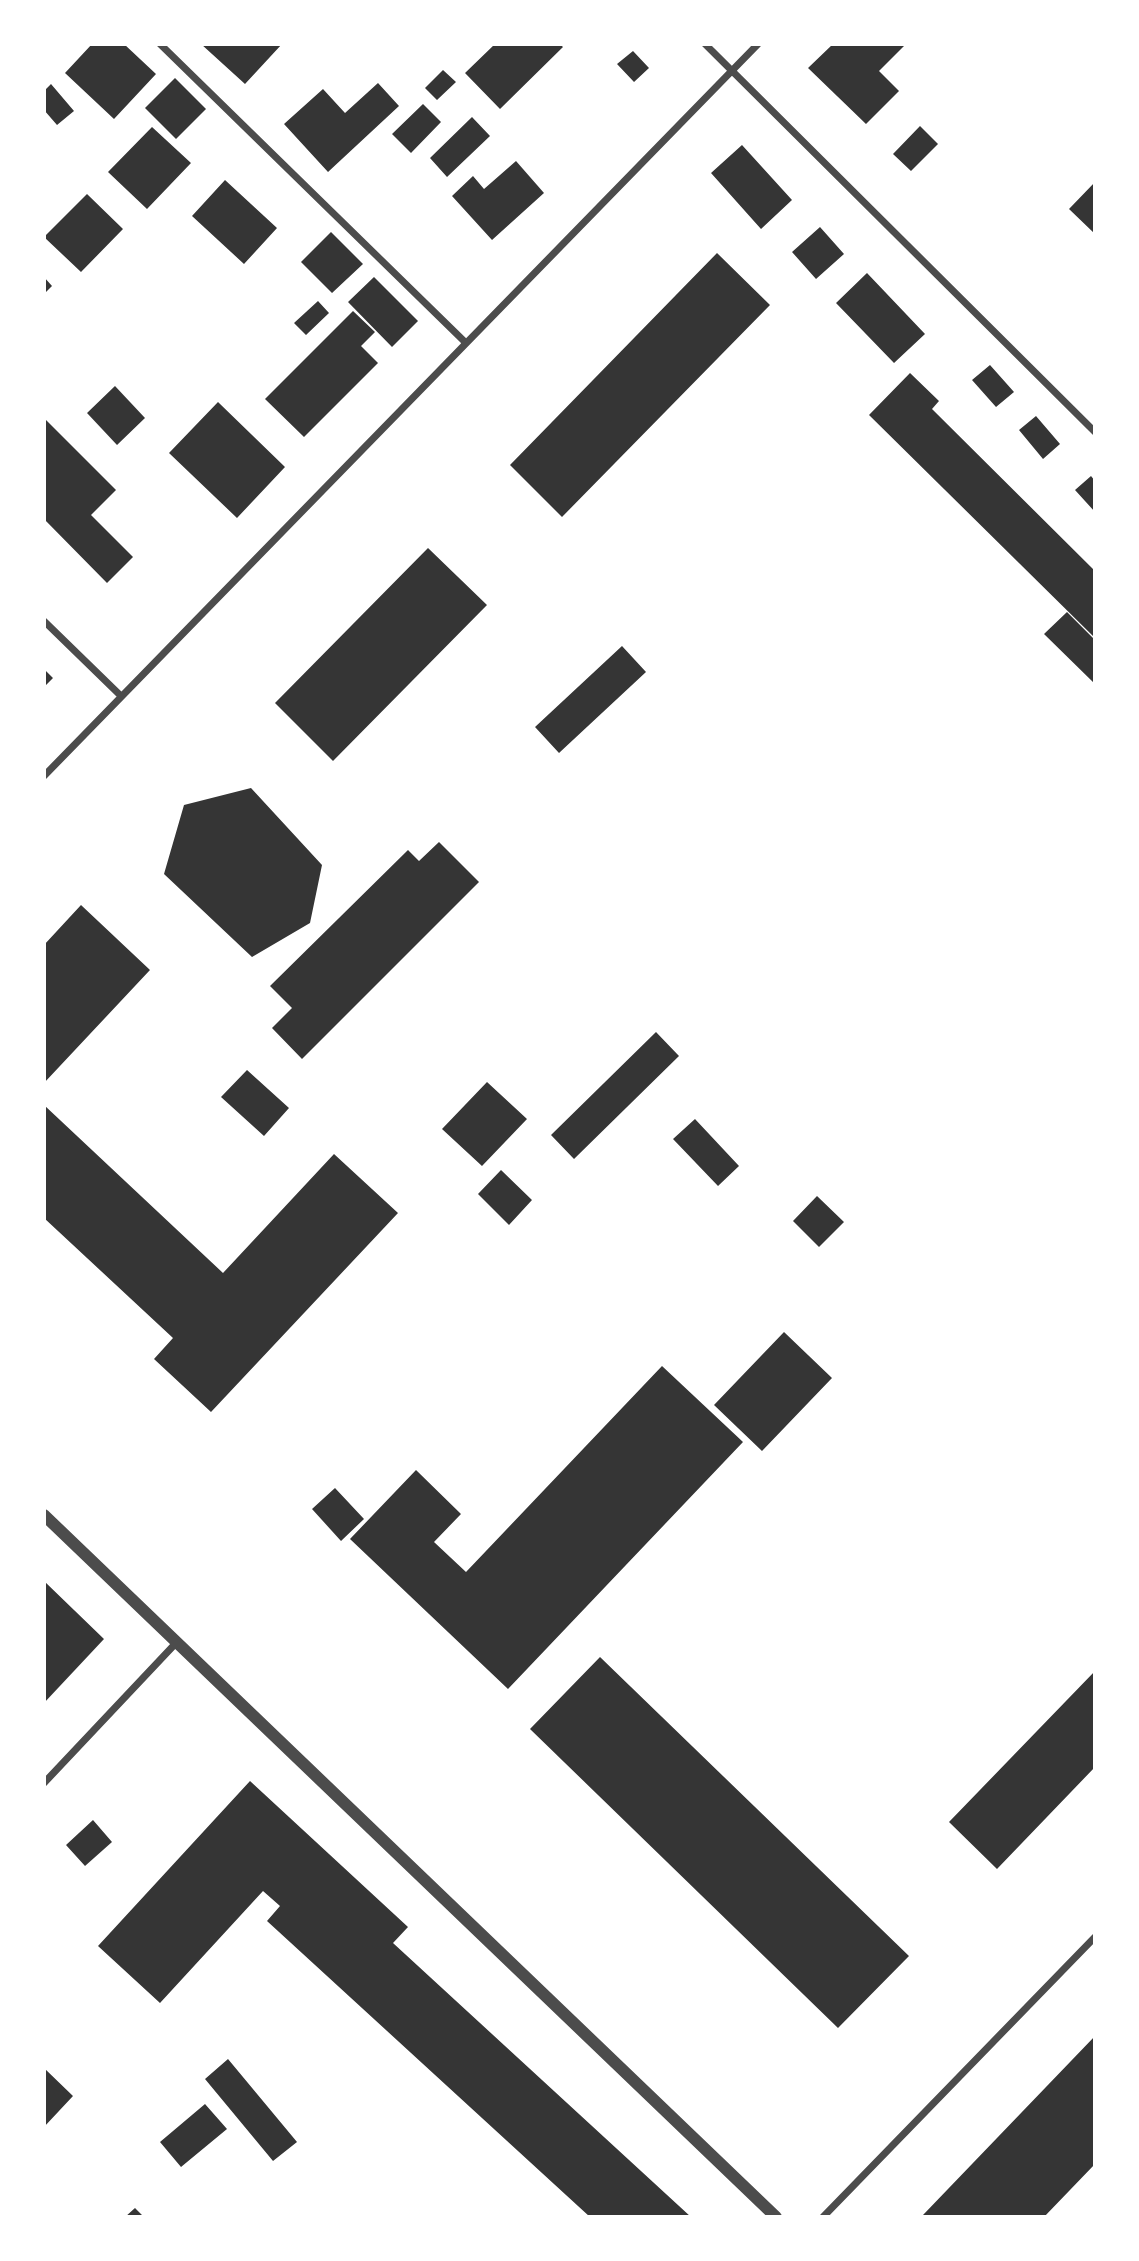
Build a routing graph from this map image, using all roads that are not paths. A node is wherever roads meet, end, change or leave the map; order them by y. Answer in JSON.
{"nodes":[{"id":1,"x":160,"y":44,"type":"edge"},
{"id":2,"x":705,"y":44,"type":"edge"},
{"id":3,"x":758,"y":44,"type":"edge"},
{"id":4,"x":732,"y":70,"type":"junction"},
{"id":5,"x":466,"y":343,"type":"junction"},
{"id":6,"x":1095,"y":432,"type":"edge"},
{"id":7,"x":44,"y":621,"type":"edge"},
{"id":8,"x":121,"y":696,"type":"junction"},
{"id":9,"x":44,"y":776,"type":"edge"},
{"id":10,"x":44,"y":1516,"type":"edge"},
{"id":11,"x":176,"y":1643,"type":"junction"},
{"id":12,"x":44,"y":1783,"type":"edge"},
{"id":13,"x":1095,"y":1937,"type":"edge"},
{"id":14,"x":776,"y":2217,"type":"edge"},
{"id":15,"x":823,"y":2217,"type":"edge"}],
"edges":[{"from":1,"to":5,"type":"street"},
{"from":2,"to":4,"type":"street"},
{"from":3,"to":4,"type":"street"},
{"from":4,"to":5,"type":"street"},
{"from":4,"to":6,"type":"street"},
{"from":5,"to":8,"type":"street"},
{"from":7,"to":8,"type":"street"},
{"from":8,"to":9,"type":"street"},
{"from":10,"to":11,"type":"street"},
{"from":11,"to":12,"type":"street"},
{"from":11,"to":14,"type":"street"},
{"from":13,"to":15,"type":"street"}]}
